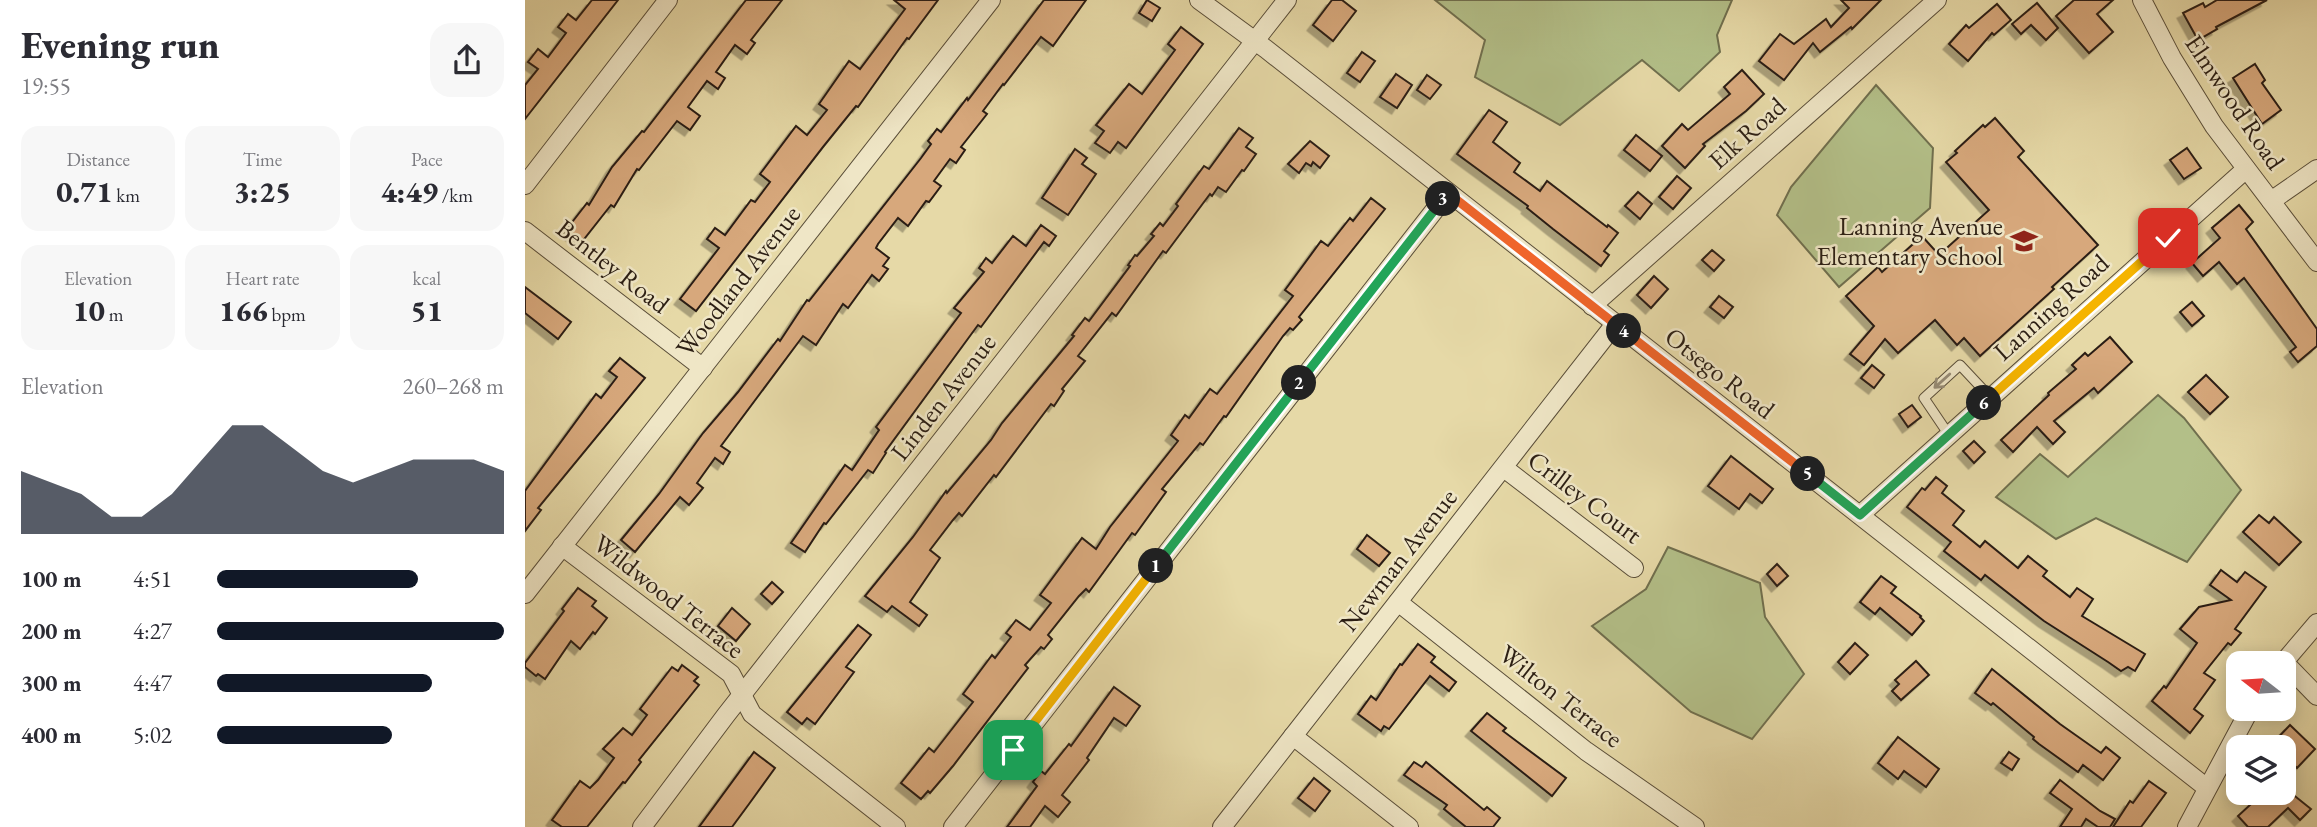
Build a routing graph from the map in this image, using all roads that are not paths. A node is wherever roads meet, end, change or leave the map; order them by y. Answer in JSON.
{"nodes":[{"id":1,"x":668,"y":0,"type":"edge"},
{"id":2,"x":991,"y":0,"type":"edge"},
{"id":3,"x":1199,"y":0,"type":"edge"},
{"id":4,"x":1287,"y":0,"type":"edge"},
{"id":5,"x":1937,"y":0,"type":"edge"},
{"id":6,"x":2142,"y":0,"type":"edge"},
{"id":7,"x":1255,"y":41,"type":"junction"},
{"id":8,"x":2246,"y":169,"type":"junction"},
{"id":9,"x":2317,"y":169,"type":"edge"},
{"id":10,"x":525,"y":185,"type":"edge"},
{"id":11,"x":1448,"y":193,"type":"junction"},
{"id":12,"x":2271,"y":201,"type":"junction"},
{"id":13,"x":525,"y":231,"type":"edge"},
{"id":14,"x":2317,"y":262,"type":"edge"},
{"id":15,"x":1592,"y":306,"type":"junction"},
{"id":16,"x":1615,"y":324,"type":"junction"},
{"id":17,"x":703,"y":368,"type":"junction"},
{"id":18,"x":1990,"y":397,"type":"junction"},
{"id":19,"x":1949,"y":435,"type":"junction"},
{"id":20,"x":1504,"y":468,"type":"junction"},
{"id":21,"x":1860,"y":515,"type":"junction"},
{"id":22,"x":562,"y":546,"type":"junction"},
{"id":23,"x":1635,"y":568,"type":"dead end"},
{"id":24,"x":525,"y":594,"type":"edge"},
{"id":25,"x":1398,"y":602,"type":"junction"},
{"id":26,"x":2317,"y":623,"type":"edge"},
{"id":27,"x":2293,"y":651,"type":"edge"},
{"id":28,"x":2296,"y":674,"type":"edge"},
{"id":29,"x":742,"y":695,"type":"junction"},
{"id":30,"x":2317,"y":696,"type":"edge"},
{"id":31,"x":2244,"y":721,"type":"edge"},
{"id":32,"x":1293,"y":736,"type":"junction"},
{"id":33,"x":2207,"y":788,"type":"junction"},
{"id":34,"x":642,"y":827,"type":"edge"},
{"id":35,"x":896,"y":827,"type":"edge"},
{"id":36,"x":953,"y":827,"type":"edge"},
{"id":37,"x":1222,"y":827,"type":"edge"},
{"id":38,"x":1409,"y":827,"type":"edge"},
{"id":39,"x":1695,"y":827,"type":"edge"},
{"id":40,"x":2187,"y":827,"type":"edge"}],
"edges":[{"from":1,"to":10,"type":"street"},
{"from":2,"to":17,"type":"street","name":"Woodland Avenue"},
{"from":3,"to":7,"type":"street","name":"Otsego Road"},
{"from":4,"to":7,"type":"street","name":"Linden Avenue"},
{"from":5,"to":15,"type":"street","name":"Elk Road"},
{"from":6,"to":8,"type":"street","name":"Elmwood Road"},
{"from":7,"to":11,"type":"street","name":"Otsego Road"},
{"from":7,"to":29,"type":"street","name":"Linden Avenue"},
{"from":8,"to":12,"type":"street","name":"Elmwood Road"},
{"from":8,"to":18,"type":"street","name":"Lanning Road"},
{"from":9,"to":12,"type":"street"},
{"from":11,"to":15,"type":"street","name":"Otsego Road"},
{"from":11,"to":36,"type":"street"},
{"from":12,"to":14,"type":"street","name":"Elmwood Road"},
{"from":13,"to":17,"type":"street","name":"Bentley Road"},
{"from":15,"to":16,"type":"street","name":"Otsego Road"},
{"from":16,"to":20,"type":"street","name":"Newman Avenue"},
{"from":16,"to":21,"type":"street","name":"Otsego Road"},
{"from":17,"to":22,"type":"street","name":"Woodland Avenue"},
{"from":18,"to":19,"type":"street","name":"Lanning Road"},
{"from":18,"to":19,"type":"lane","one_way":true},
{"from":19,"to":21,"type":"street","name":"Lanning Road"},
{"from":20,"to":23,"type":"street","name":"Crilley Court"},
{"from":20,"to":25,"type":"street","name":"Newman Avenue"},
{"from":21,"to":33,"type":"street","name":"Otsego Road"},
{"from":22,"to":24,"type":"street","name":"Woodland Avenue"},
{"from":22,"to":29,"type":"street","name":"Wildwood Terrace"},
{"from":25,"to":32,"type":"street","name":"Newman Avenue"},
{"from":25,"to":39,"type":"street","name":"Wilton Terrace"},
{"from":26,"to":27,"type":"street"},
{"from":28,"to":30,"type":"street"},
{"from":29,"to":34,"type":"street","name":"Linden Avenue"},
{"from":29,"to":35,"type":"street","name":"Wildwood Terrace"},
{"from":31,"to":33,"type":"street"},
{"from":32,"to":37,"type":"street","name":"Newman Avenue"},
{"from":32,"to":38,"type":"street"},
{"from":33,"to":40,"type":"street"}]}
